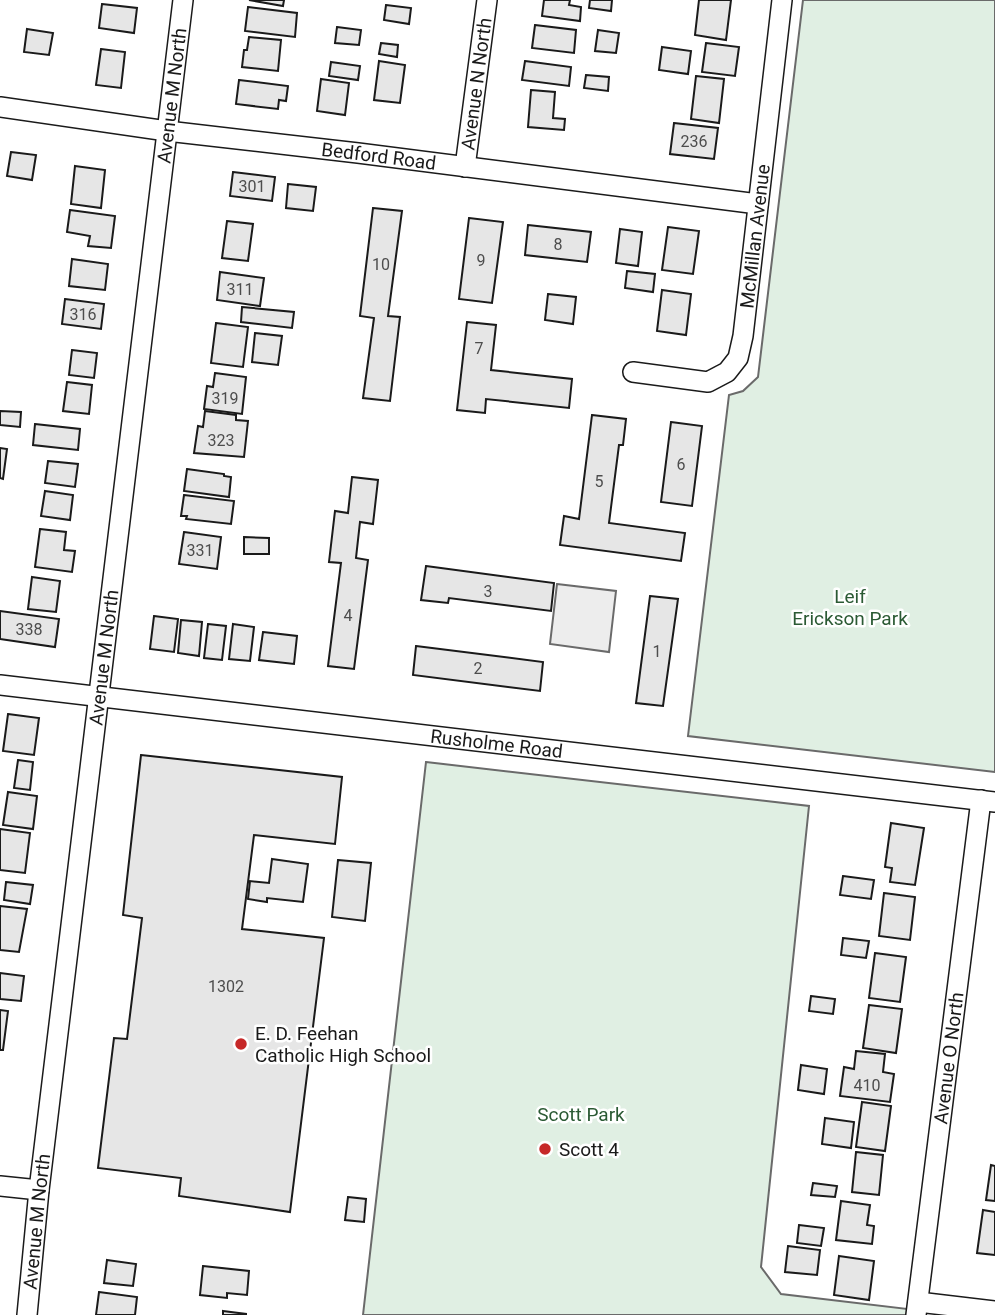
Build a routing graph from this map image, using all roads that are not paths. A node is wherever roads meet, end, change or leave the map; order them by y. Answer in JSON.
{"nodes":[{"id":1,"x":183,"y":0,"type":"edge"},
{"id":2,"x":487,"y":0,"type":"edge"},
{"id":3,"x":782,"y":0,"type":"edge"},
{"id":4,"x":0,"y":107,"type":"edge"},
{"id":5,"x":167,"y":131,"type":"junction"},
{"id":6,"x":465,"y":167,"type":"junction"},
{"id":7,"x":758,"y":204,"type":"junction"},
{"id":8,"x":633,"y":372,"type":"dead end"},
{"id":9,"x":0,"y":685,"type":"edge"},
{"id":10,"x":99,"y":697,"type":"junction"},
{"id":11,"x":988,"y":801,"type":"edge"},
{"id":12,"x":0,"y":1186,"type":"edge"},
{"id":13,"x":39,"y":1190,"type":"junction"},
{"id":14,"x":917,"y":1309,"type":"edge"},
{"id":15,"x":995,"y":1311,"type":"edge"},
{"id":16,"x":27,"y":1315,"type":"edge"}],
"edges":[{"from":1,"to":5,"type":"street","name":"Avenue M North"},
{"from":2,"to":6,"type":"street","name":"Avenue N North"},
{"from":3,"to":7,"type":"street","name":"McMillan Avenue"},
{"from":4,"to":5,"type":"street","name":"Bedford Road"},
{"from":5,"to":6,"type":"street","name":"Bedford Road"},
{"from":5,"to":10,"type":"street","name":"Avenue M North"},
{"from":6,"to":7,"type":"street","name":"Bedford Road"},
{"from":7,"to":8,"type":"street","name":"McMillan Avenue"},
{"from":9,"to":10,"type":"street","name":"Rusholme Road"},
{"from":10,"to":11,"type":"street","name":"Rusholme Road"},
{"from":10,"to":13,"type":"street","name":"Avenue M North"},
{"from":11,"to":14,"type":"street","name":"Avenue O North"},
{"from":12,"to":13,"type":"street"},
{"from":13,"to":16,"type":"street","name":"Avenue M North"},
{"from":14,"to":15,"type":"street"}]}
